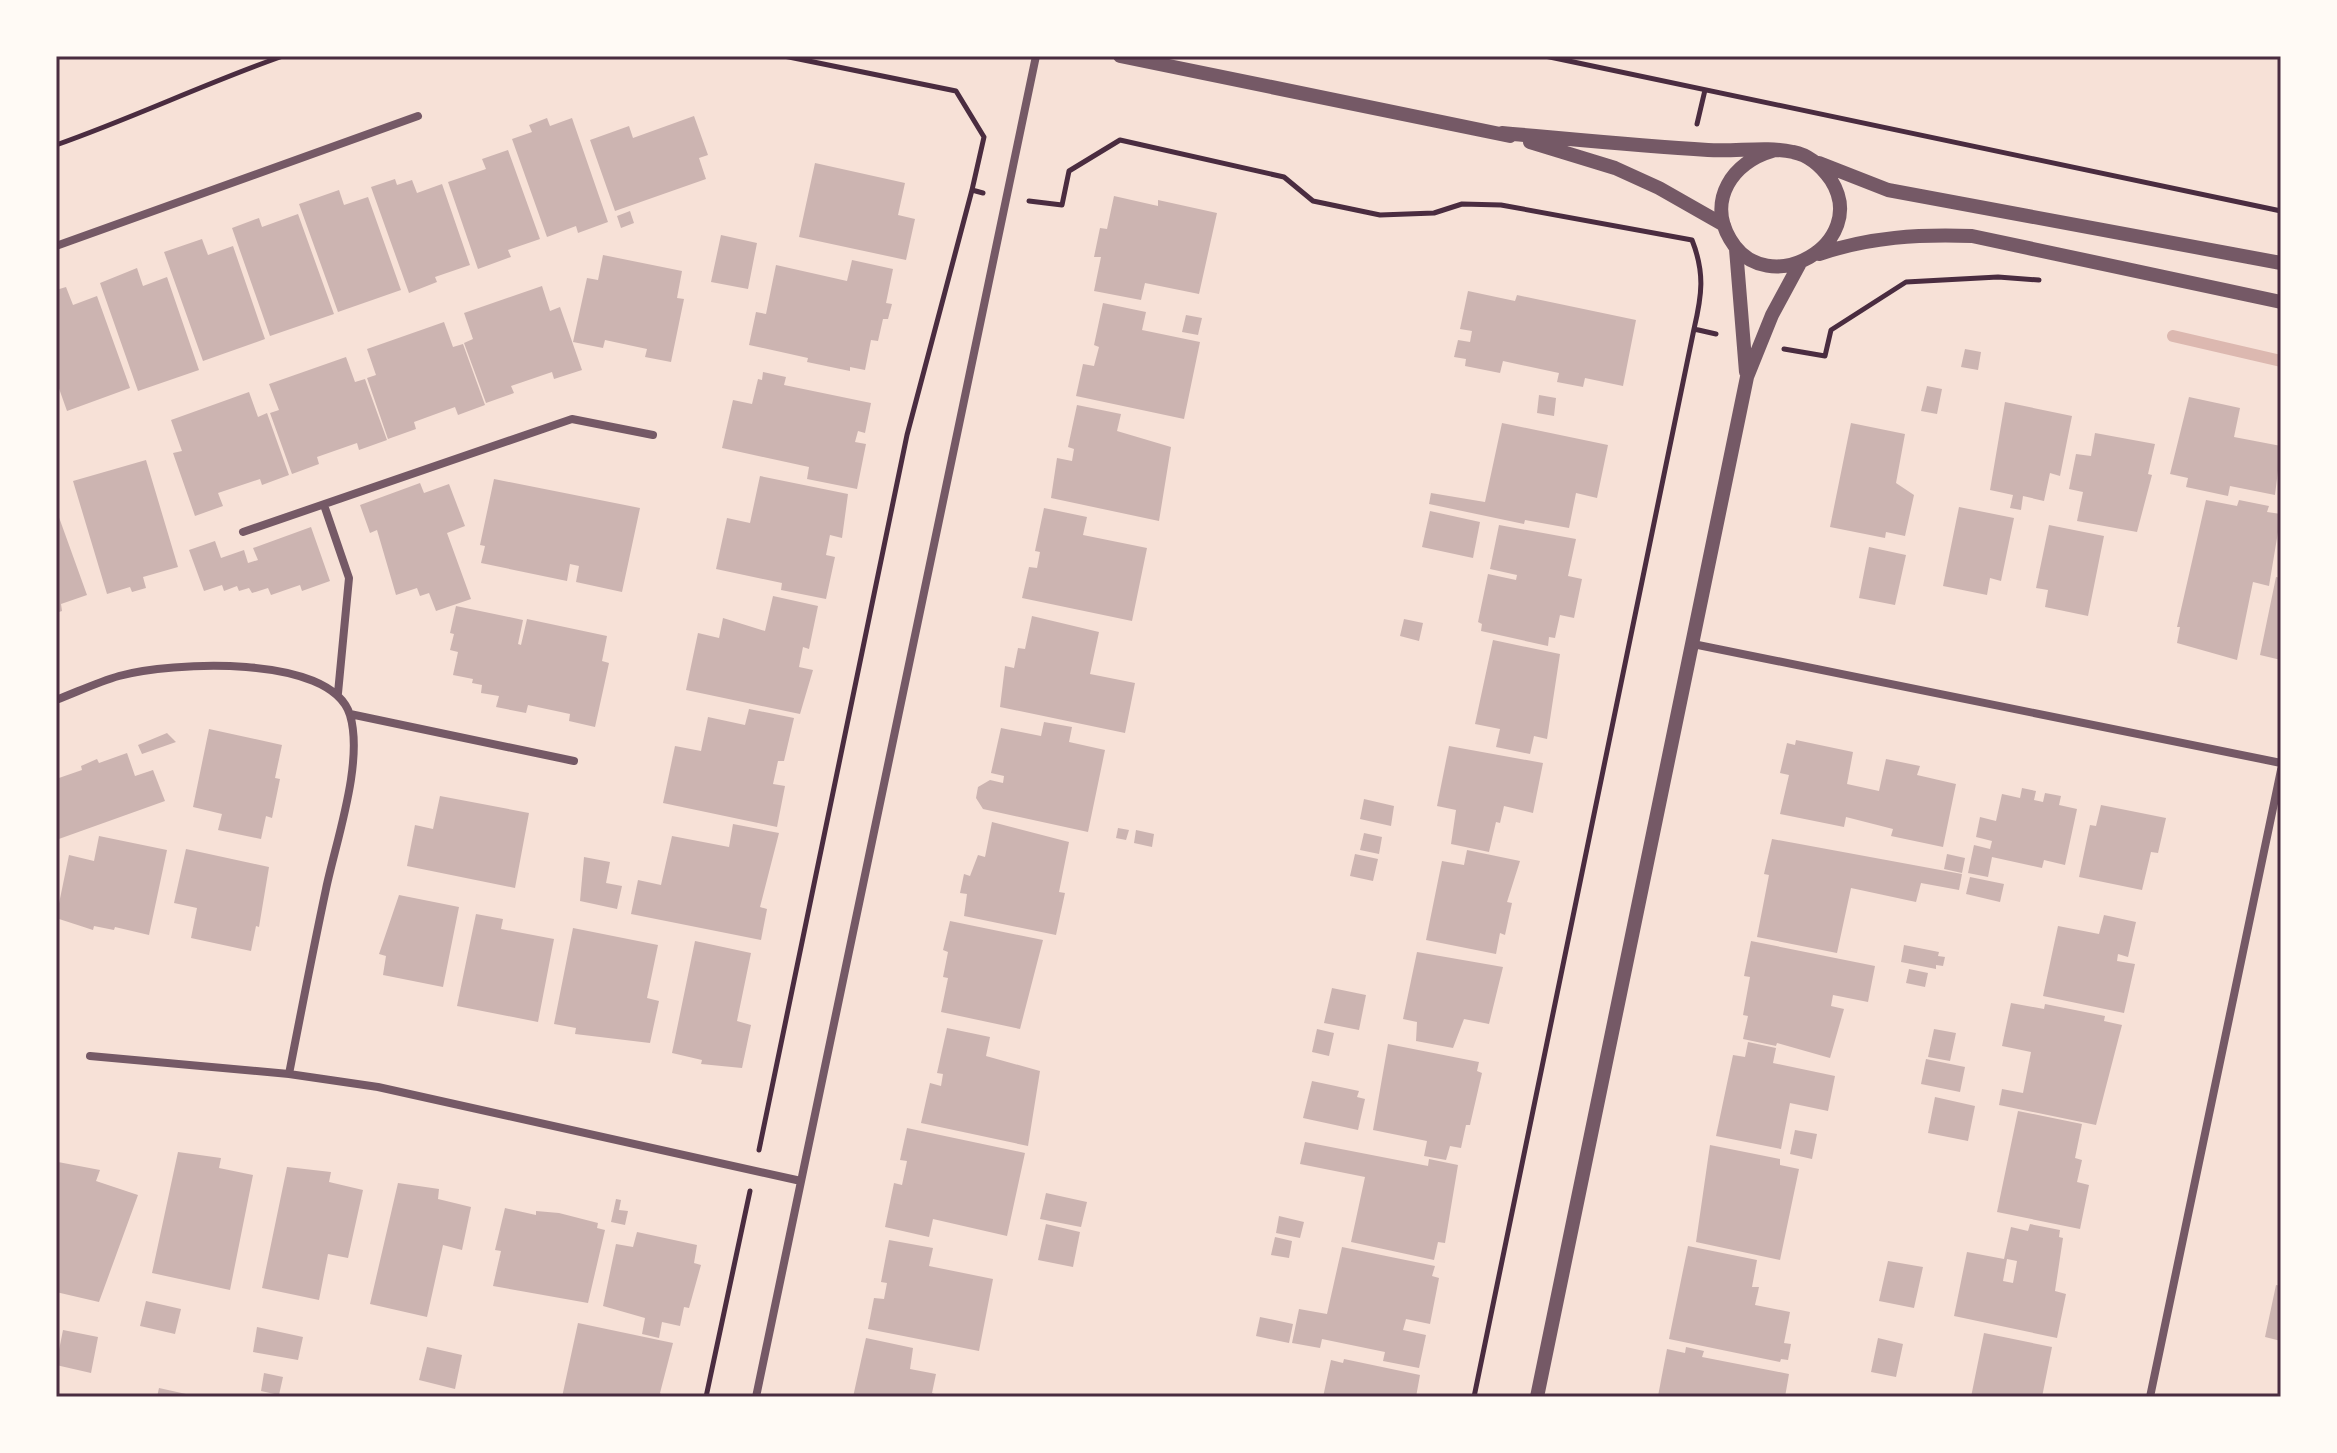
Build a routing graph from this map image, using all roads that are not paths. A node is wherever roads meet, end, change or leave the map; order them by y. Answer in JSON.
{"nodes":[{"id":1,"x":1036,"y":56,"type":"edge"},
{"id":2,"x":1120,"y":56,"type":"edge"},
{"id":3,"x":418,"y":116,"type":"dead end"},
{"id":4,"x":1502,"y":133,"type":"junction"},
{"id":5,"x":1772,"y":151,"type":"junction"},
{"id":6,"x":1808,"y":158,"type":"junction"},
{"id":7,"x":1724,"y":225,"type":"junction"},
{"id":8,"x":56,"y":246,"type":"edge"},
{"id":9,"x":1736,"y":249,"type":"junction"},
{"id":10,"x":1816,"y":256,"type":"junction"},
{"id":11,"x":2281,"y":263,"type":"edge"},
{"id":12,"x":1799,"y":265,"type":"junction"},
{"id":13,"x":2281,"y":302,"type":"edge"},
{"id":14,"x":1752,"y":342,"type":"junction"},
{"id":15,"x":653,"y":435,"type":"dead end"},
{"id":16,"x":324,"y":505,"type":"junction"},
{"id":17,"x":243,"y":532,"type":"dead end"},
{"id":18,"x":1693,"y":644,"type":"junction"},
{"id":19,"x":338,"y":693,"type":"junction"},
{"id":20,"x":56,"y":700,"type":"edge"},
{"id":21,"x":350,"y":714,"type":"junction"},
{"id":22,"x":574,"y":761,"type":"dead end"},
{"id":23,"x":2281,"y":763,"type":"edge"},
{"id":24,"x":2281,"y":770,"type":"edge"},
{"id":25,"x":90,"y":1056,"type":"dead end"},
{"id":26,"x":289,"y":1074,"type":"junction"},
{"id":27,"x":801,"y":1181,"type":"junction"},
{"id":28,"x":756,"y":1397,"type":"edge"},
{"id":29,"x":1537,"y":1397,"type":"edge"},
{"id":30,"x":2150,"y":1397,"type":"edge"}],
"edges":[{"from":1,"to":27,"type":"street"},
{"from":2,"to":4,"type":"street"},
{"from":3,"to":8,"type":"street"},
{"from":4,"to":5,"type":"street"},
{"from":4,"to":7,"type":"street"},
{"from":5,"to":6,"type":"street"},
{"from":5,"to":7,"type":"street"},
{"from":6,"to":10,"type":"street"},
{"from":6,"to":11,"type":"street"},
{"from":7,"to":9,"type":"street"},
{"from":9,"to":12,"type":"street"},
{"from":9,"to":14,"type":"street"},
{"from":10,"to":12,"type":"street"},
{"from":10,"to":13,"type":"street"},
{"from":12,"to":14,"type":"street"},
{"from":14,"to":18,"type":"street"},
{"from":15,"to":16,"type":"street"},
{"from":16,"to":17,"type":"street"},
{"from":16,"to":19,"type":"street"},
{"from":18,"to":23,"type":"street"},
{"from":18,"to":29,"type":"street"},
{"from":19,"to":20,"type":"street"},
{"from":19,"to":21,"type":"street"},
{"from":21,"to":22,"type":"street"},
{"from":21,"to":26,"type":"street"},
{"from":24,"to":30,"type":"street"},
{"from":25,"to":26,"type":"street"},
{"from":26,"to":27,"type":"street"},
{"from":27,"to":28,"type":"street"}]}
